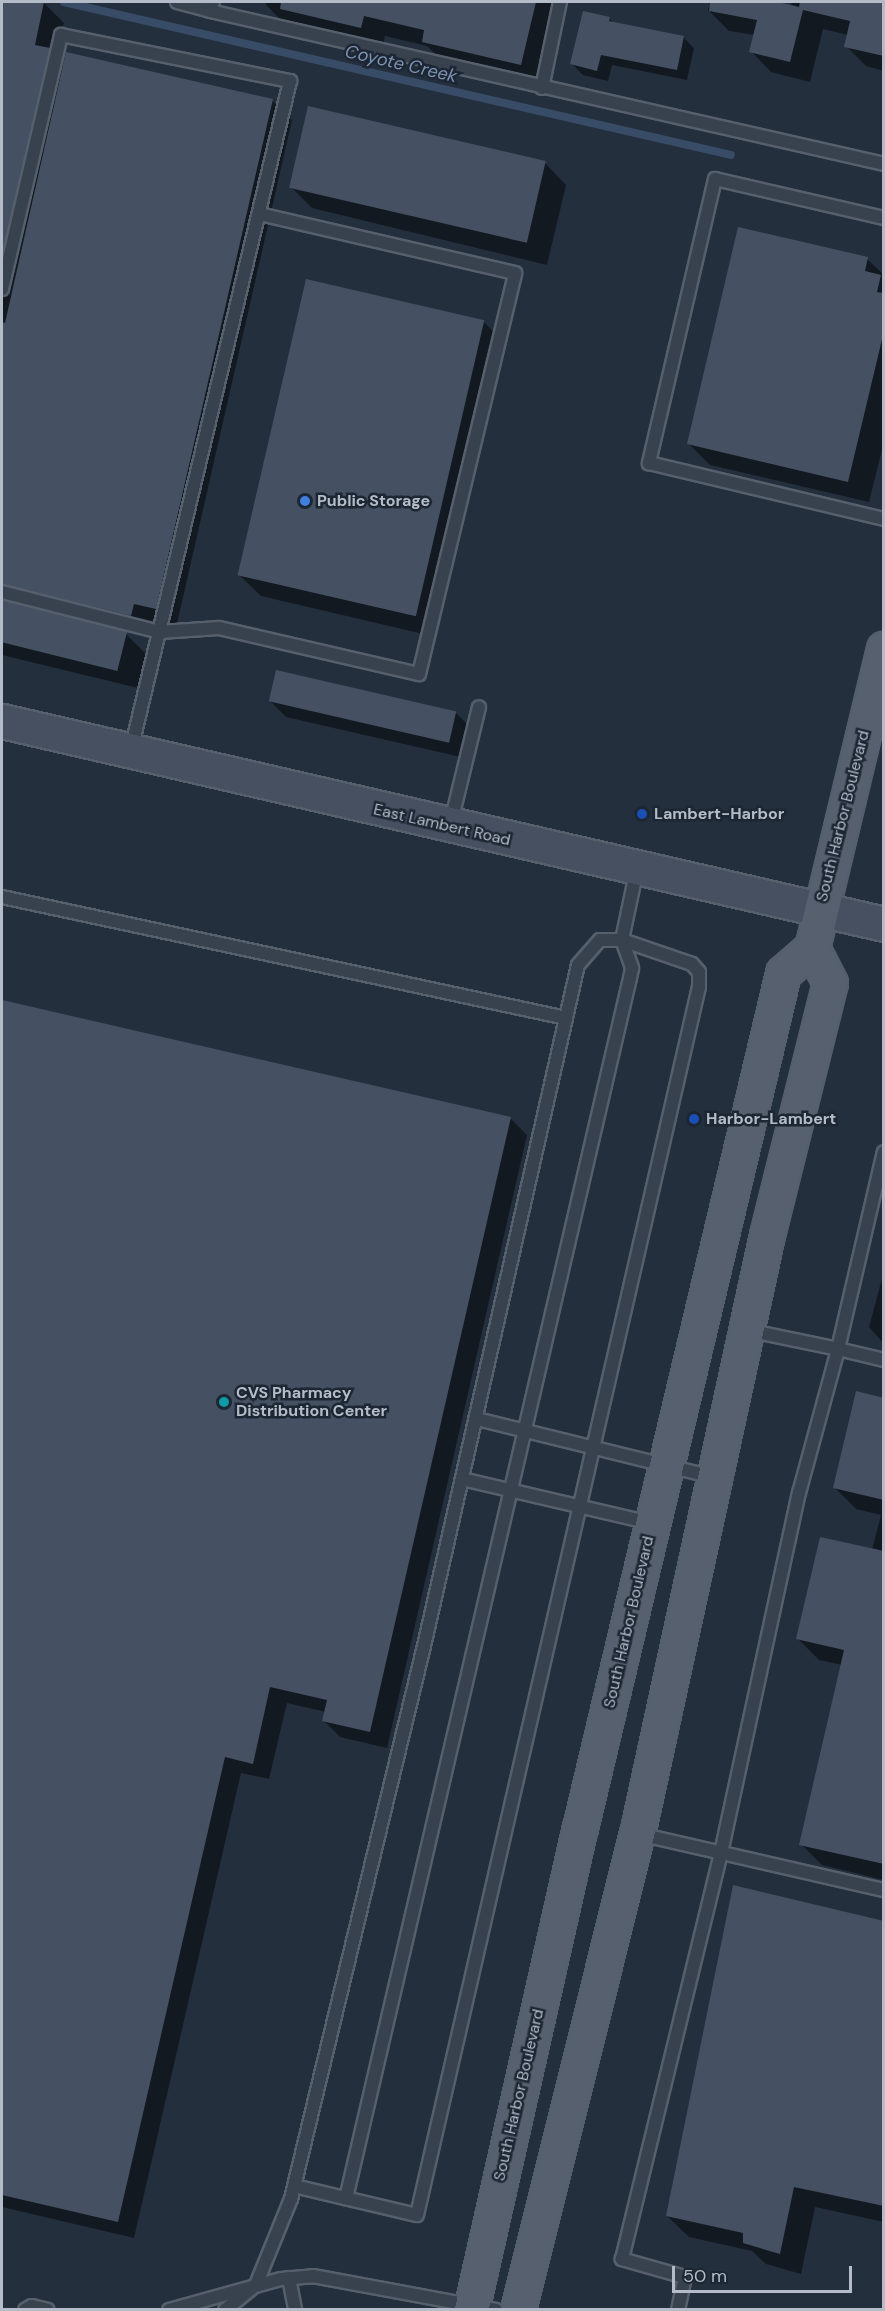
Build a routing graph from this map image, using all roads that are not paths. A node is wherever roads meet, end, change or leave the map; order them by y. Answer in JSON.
{"nodes":[{"id":1,"x":177,"y":2,"type":"edge"},
{"id":2,"x":560,"y":2,"type":"edge"},
{"id":3,"x":211,"y":6,"type":"edge"},
{"id":4,"x":542,"y":88,"type":"junction"},
{"id":5,"x":884,"y":164,"type":"edge"},
{"id":6,"x":259,"y":214,"type":"junction"},
{"id":7,"x":884,"y":218,"type":"edge"},
{"id":8,"x":2,"y":289,"type":"edge"},
{"id":9,"x":884,"y":519,"type":"edge"},
{"id":10,"x":2,"y":592,"type":"edge"},
{"id":11,"x":160,"y":632,"type":"junction"},
{"id":12,"x":884,"y":649,"type":"edge"},
{"id":13,"x":479,"y":707,"type":"dead end"},
{"id":14,"x":2,"y":721,"type":"edge"},
{"id":15,"x":884,"y":747,"type":"edge"},
{"id":16,"x":130,"y":752,"type":"junction"},
{"id":17,"x":849,"y":791,"type":"junction"},
{"id":18,"x":450,"y":826,"type":"junction"},
{"id":19,"x":637,"y":869,"type":"junction"},
{"id":20,"x":2,"y":897,"type":"edge"},
{"id":21,"x":820,"y":910,"type":"junction"},
{"id":22,"x":884,"y":924,"type":"edge"},
{"id":23,"x":622,"y":940,"type":"junction"},
{"id":24,"x":812,"y":948,"type":"junction"},
{"id":25,"x":566,"y":1018,"type":"junction"},
{"id":26,"x":884,"y":1152,"type":"edge"},
{"id":27,"x":747,"y":1330,"type":"junction"},
{"id":28,"x":838,"y":1349,"type":"junction"},
{"id":29,"x":884,"y":1360,"type":"edge"},
{"id":30,"x":477,"y":1419,"type":"junction"},
{"id":31,"x":526,"y":1431,"type":"junction"},
{"id":32,"x":593,"y":1445,"type":"junction"},
{"id":33,"x":666,"y":1465,"type":"junction"},
{"id":34,"x":713,"y":1477,"type":"junction"},
{"id":35,"x":462,"y":1479,"type":"junction"},
{"id":36,"x":512,"y":1490,"type":"junction"},
{"id":37,"x":580,"y":1504,"type":"junction"},
{"id":38,"x":652,"y":1524,"type":"junction"},
{"id":39,"x":637,"y":1833,"type":"junction"},
{"id":40,"x":721,"y":1853,"type":"junction"},
{"id":41,"x":884,"y":1890,"type":"edge"},
{"id":42,"x":294,"y":2186,"type":"junction"},
{"id":43,"x":346,"y":2198,"type":"junction"},
{"id":44,"x":289,"y":2278,"type":"junction"},
{"id":45,"x":256,"y":2285,"type":"junction"},
{"id":46,"x":480,"y":2308,"type":"edge"},
{"id":47,"x":25,"y":2310,"type":"edge"},
{"id":48,"x":48,"y":2310,"type":"edge"},
{"id":49,"x":169,"y":2310,"type":"edge"},
{"id":50,"x":225,"y":2310,"type":"edge"},
{"id":51,"x":294,"y":2310,"type":"edge"},
{"id":52,"x":518,"y":2310,"type":"edge"},
{"id":53,"x":678,"y":2310,"type":"edge"}],
"edges":[{"from":1,"to":3,"type":"lane"},
{"from":2,"to":4,"type":"lane"},
{"from":3,"to":4,"type":"lane"},
{"from":4,"to":5,"type":"lane"},
{"from":6,"to":8,"type":"lane"},
{"from":6,"to":11,"type":"lane"},
{"from":6,"to":11,"type":"lane"},
{"from":7,"to":9,"type":"lane"},
{"from":10,"to":11,"type":"lane"},
{"from":11,"to":16,"type":"lane"},
{"from":12,"to":17,"type":"main road","name":"South Harbor Boulevard"},
{"from":13,"to":18,"type":"lane"},
{"from":14,"to":16,"type":"main road","name":"East Lambert Road"},
{"from":15,"to":17,"type":"main road"},
{"from":16,"to":18,"type":"main road","name":"East Lambert Road"},
{"from":17,"to":21,"type":"main road","name":"South Harbor Boulevard"},
{"from":18,"to":19,"type":"main road","name":"East Lambert Road"},
{"from":19,"to":21,"type":"main road","name":"East Lambert Road"},
{"from":19,"to":23,"type":"lane"},
{"from":20,"to":25,"type":"lane"},
{"from":21,"to":22,"type":"main road","name":"East Lambert Road"},
{"from":21,"to":24,"type":"main road","name":"South Harbor Boulevard"},
{"from":23,"to":25,"type":"lane"},
{"from":23,"to":31,"type":"lane"},
{"from":23,"to":32,"type":"lane"},
{"from":24,"to":27,"type":"main road"},
{"from":24,"to":33,"type":"main road","name":"South Harbor Boulevard"},
{"from":25,"to":30,"type":"lane"},
{"from":26,"to":28,"type":"lane"},
{"from":27,"to":28,"type":"lane"},
{"from":27,"to":34,"type":"main road"},
{"from":28,"to":29,"type":"lane"},
{"from":28,"to":40,"type":"lane"},
{"from":30,"to":31,"type":"lane"},
{"from":30,"to":35,"type":"lane"},
{"from":31,"to":32,"type":"lane"},
{"from":31,"to":36,"type":"lane"},
{"from":32,"to":33,"type":"lane"},
{"from":32,"to":37,"type":"lane"},
{"from":33,"to":34,"type":"lane"},
{"from":33,"to":38,"type":"main road","name":"South Harbor Boulevard"},
{"from":34,"to":39,"type":"main road"},
{"from":35,"to":36,"type":"lane"},
{"from":35,"to":42,"type":"lane"},
{"from":36,"to":37,"type":"lane"},
{"from":36,"to":43,"type":"lane"},
{"from":37,"to":38,"type":"lane"},
{"from":37,"to":43,"type":"lane"},
{"from":38,"to":46,"type":"main road","name":"South Harbor Boulevard"},
{"from":39,"to":40,"type":"lane"},
{"from":39,"to":52,"type":"main road"},
{"from":40,"to":41,"type":"lane"},
{"from":40,"to":53,"type":"lane"},
{"from":42,"to":43,"type":"lane"},
{"from":42,"to":45,"type":"lane"},
{"from":44,"to":45,"type":"lane"},
{"from":44,"to":46,"type":"lane"},
{"from":44,"to":51,"type":"lane"},
{"from":45,"to":49,"type":"lane"},
{"from":45,"to":50,"type":"lane"},
{"from":47,"to":48,"type":"lane"}]}
